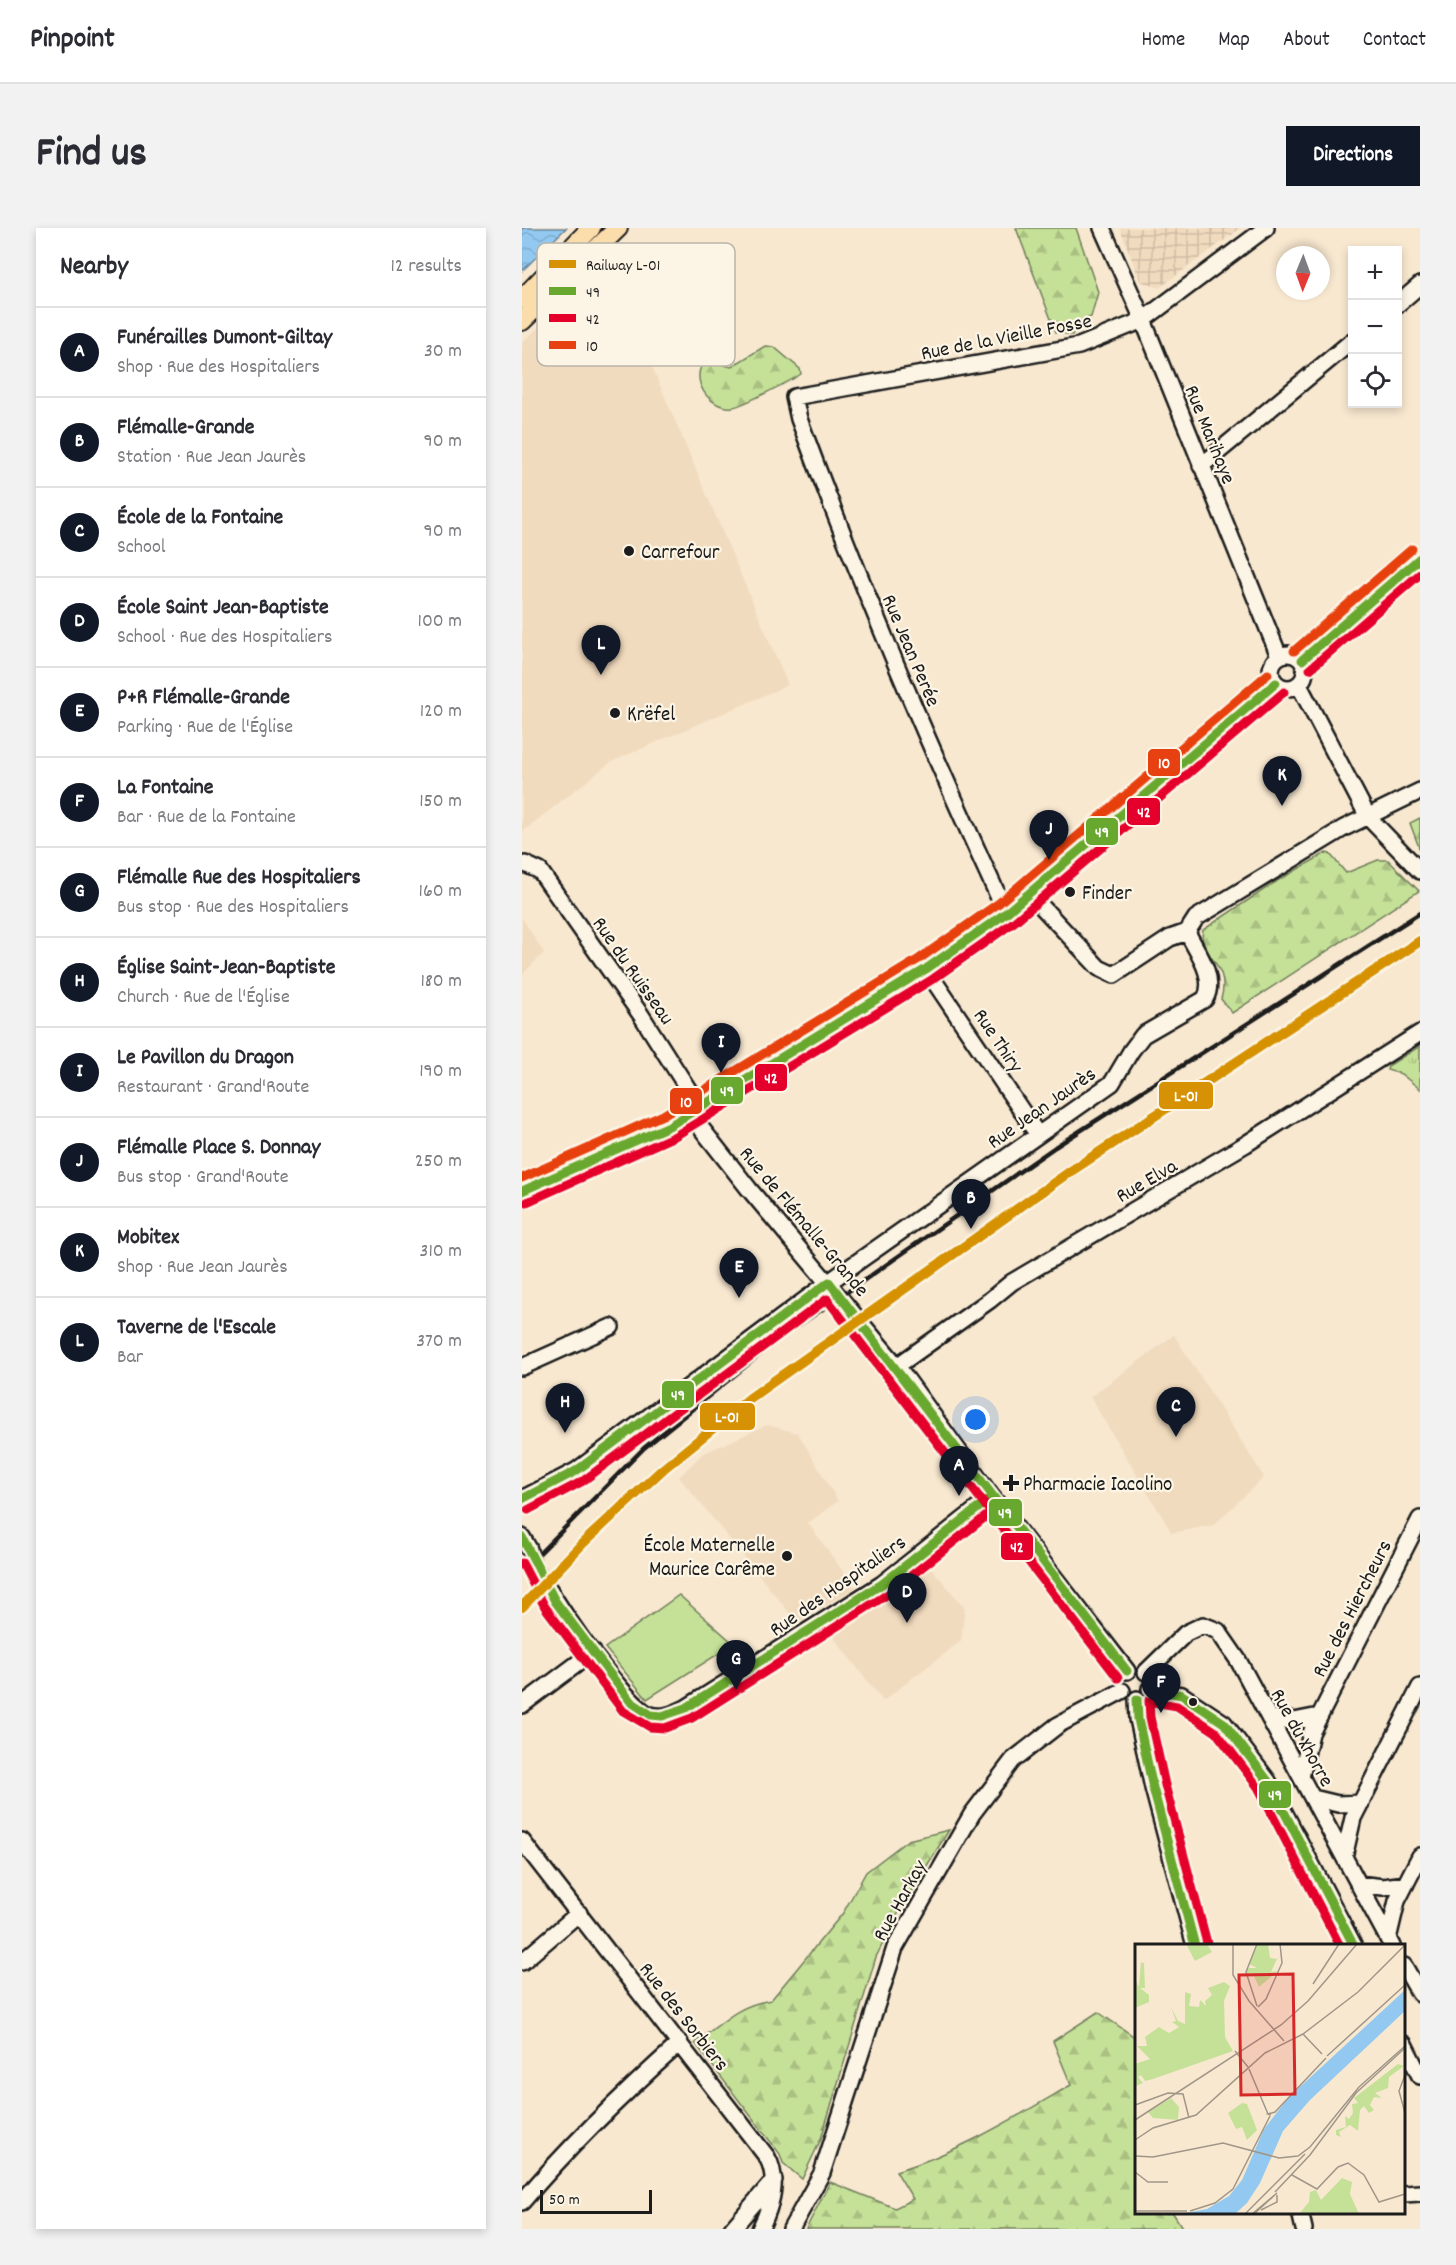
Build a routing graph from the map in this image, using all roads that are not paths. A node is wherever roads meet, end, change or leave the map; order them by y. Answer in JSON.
{"nodes":[{"id":1,"x":591,"y":228,"type":"edge"},
{"id":2,"x":618,"y":228,"type":"edge"},
{"id":3,"x":1102,"y":228,"type":"edge"},
{"id":4,"x":1266,"y":228,"type":"edge"},
{"id":5,"x":576,"y":243,"type":"edge"},
{"id":6,"x":603,"y":243,"type":"edge"},
{"id":7,"x":537,"y":284,"type":"edge"},
{"id":8,"x":1420,"y":285,"type":"edge"},
{"id":9,"x":522,"y":299,"type":"edge"},
{"id":10,"x":1402,"y":301,"type":"edge"},
{"id":11,"x":537,"y":306,"type":"edge"},
{"id":12,"x":1143,"y":320,"type":"junction"},
{"id":13,"x":522,"y":321,"type":"edge"},
{"id":14,"x":1348,"y":345,"type":"edge"},
{"id":15,"x":794,"y":397,"type":"joint"},
{"id":16,"x":1201,"y":466,"type":"junction"},
{"id":17,"x":1420,"y":558,"type":"edge"},
{"id":18,"x":1279,"y":656,"type":"junction"},
{"id":19,"x":1302,"y":660,"type":"junction"},
{"id":20,"x":1276,"y":683,"type":"junction"},
{"id":21,"x":1299,"y":685,"type":"junction"},
{"id":22,"x":1420,"y":791,"type":"edge"},
{"id":23,"x":1368,"y":817,"type":"junction"},
{"id":24,"x":525,"y":864,"type":"dead end"},
{"id":25,"x":1420,"y":871,"type":"edge"},
{"id":26,"x":1030,"y":894,"type":"junction"},
{"id":27,"x":1006,"y":913,"type":"junction"},
{"id":28,"x":1187,"y":932,"type":"junction"},
{"id":29,"x":926,"y":969,"type":"junction"},
{"id":30,"x":1420,"y":1033,"type":"edge"},
{"id":31,"x":695,"y":1111,"type":"junction"},
{"id":32,"x":1038,"y":1135,"type":"junction"},
{"id":33,"x":522,"y":1191,"type":"edge"},
{"id":34,"x":829,"y":1282,"type":"junction"},
{"id":35,"x":611,"y":1327,"type":"dead end"},
{"id":36,"x":897,"y":1366,"type":"junction"},
{"id":37,"x":522,"y":1367,"type":"edge"},
{"id":38,"x":992,"y":1497,"type":"junction"},
{"id":39,"x":522,"y":1500,"type":"edge"},
{"id":40,"x":1420,"y":1519,"type":"edge"},
{"id":41,"x":549,"y":1589,"type":"tunnel mouth"},
{"id":42,"x":593,"y":1652,"type":"junction"},
{"id":43,"x":1127,"y":1671,"type":"junction"},
{"id":44,"x":1146,"y":1672,"type":"junction"},
{"id":45,"x":1420,"y":1687,"type":"edge"},
{"id":46,"x":1150,"y":1689,"type":"junction"},
{"id":47,"x":1122,"y":1691,"type":"junction"},
{"id":48,"x":1137,"y":1699,"type":"junction"},
{"id":49,"x":522,"y":1705,"type":"edge"},
{"id":50,"x":1319,"y":1716,"type":"junction"},
{"id":51,"x":1269,"y":1718,"type":"junction"},
{"id":52,"x":1301,"y":1777,"type":"junction"},
{"id":53,"x":1313,"y":1798,"type":"junction"},
{"id":54,"x":1361,"y":1803,"type":"junction"},
{"id":55,"x":522,"y":1841,"type":"edge"},
{"id":56,"x":1420,"y":1856,"type":"edge"},
{"id":57,"x":1344,"y":1857,"type":"junction"},
{"id":58,"x":1358,"y":1884,"type":"junction"},
{"id":59,"x":1406,"y":1884,"type":"junction"},
{"id":60,"x":579,"y":1913,"type":"junction"},
{"id":61,"x":1390,"y":1942,"type":"edge"},
{"id":62,"x":1194,"y":1944,"type":"edge"},
{"id":63,"x":1353,"y":1944,"type":"edge"},
{"id":64,"x":522,"y":1962,"type":"edge"},
{"id":65,"x":1405,"y":1966,"type":"edge"},
{"id":66,"x":1420,"y":1967,"type":"edge"},
{"id":67,"x":1405,"y":1968,"type":"edge"},
{"id":68,"x":1420,"y":1994,"type":"edge"},
{"id":69,"x":680,"y":2043,"type":"junction"},
{"id":70,"x":1405,"y":2046,"type":"edge"},
{"id":71,"x":1420,"y":2076,"type":"edge"},
{"id":72,"x":774,"y":2180,"type":"junction"},
{"id":73,"x":1420,"y":2193,"type":"edge"},
{"id":74,"x":1405,"y":2194,"type":"edge"},
{"id":75,"x":522,"y":2202,"type":"edge"},
{"id":76,"x":1300,"y":2214,"type":"edge"},
{"id":77,"x":732,"y":2229,"type":"edge"},
{"id":78,"x":760,"y":2229,"type":"edge"},
{"id":79,"x":791,"y":2229,"type":"edge"},
{"id":80,"x":1304,"y":2229,"type":"edge"}],
"edges":[{"from":1,"to":5,"type":"main road"},
{"from":2,"to":6,"type":"main road"},
{"from":3,"to":12,"type":"street","name":"Rue Marihaye"},
{"from":4,"to":12,"type":"street","name":"Rue de la Vieille Fosse"},
{"from":7,"to":9,"type":"main road"},
{"from":8,"to":10,"type":"street"},
{"from":11,"to":13,"type":"main road"},
{"from":12,"to":15,"type":"street","name":"Rue de la Vieille Fosse"},
{"from":12,"to":16,"type":"street","name":"Rue Marihaye"},
{"from":14,"to":16,"type":"street"},
{"from":15,"to":27,"type":"street","name":"Rue Jean Perée"},
{"from":16,"to":18,"type":"street","name":"Rue Marihaye"},
{"from":17,"to":19,"type":"street"},
{"from":18,"to":19,"type":"street"},
{"from":18,"to":20,"type":"street"},
{"from":19,"to":21,"type":"street"},
{"from":20,"to":21,"type":"street"},
{"from":20,"to":26,"type":"street"},
{"from":21,"to":23,"type":"street"},
{"from":22,"to":23,"type":"street"},
{"from":23,"to":25,"type":"street"},
{"from":23,"to":28,"type":"street"},
{"from":24,"to":31,"type":"street","name":"Rue du Ruisseau"},
{"from":26,"to":27,"type":"street"},
{"from":26,"to":28,"type":"street"},
{"from":27,"to":29,"type":"street"},
{"from":28,"to":32,"type":"street","name":"Rue Jean Jaurès"},
{"from":29,"to":31,"type":"street"},
{"from":29,"to":32,"type":"street","name":"Rue Thiry"},
{"from":30,"to":36,"type":"street","name":"Rue Elva"},
{"from":31,"to":33,"type":"street"},
{"from":31,"to":34,"type":"street","name":"Rue de Flémalle-Grande"},
{"from":32,"to":34,"type":"street","name":"Rue Jean Jaurès"},
{"from":34,"to":36,"type":"street","name":"Rue de Flémalle-Grande"},
{"from":34,"to":39,"type":"street","name":"Rue Jean Jaurès"},
{"from":35,"to":37,"type":"street"},
{"from":36,"to":38,"type":"street","name":"Rue de Flémalle-Grande"},
{"from":38,"to":42,"type":"street","name":"Rue des Hospitaliers"},
{"from":38,"to":43,"type":"street","name":"Rue de Flémalle-Grande"},
{"from":40,"to":50,"type":"street","name":"Rue des Hiercheurs"},
{"from":41,"to":42,"type":"street","name":"Rue des Hospitaliers"},
{"from":42,"to":49,"type":"street"},
{"from":43,"to":44,"type":"street"},
{"from":43,"to":47,"type":"street"},
{"from":44,"to":46,"type":"street"},
{"from":44,"to":51,"type":"street","name":"Rue du Xhorre"},
{"from":45,"to":54,"type":"street"},
{"from":46,"to":48,"type":"street"},
{"from":46,"to":63,"type":"street"},
{"from":47,"to":48,"type":"street"},
{"from":47,"to":79,"type":"street","name":"Rue Harkay"},
{"from":48,"to":62,"type":"street"},
{"from":50,"to":51,"type":"street"},
{"from":50,"to":52,"type":"street","name":"Rue des Hiercheurs"},
{"from":51,"to":52,"type":"street","name":"Rue du Xhorre"},
{"from":52,"to":53,"type":"street","name":"Rue du Xhorre"},
{"from":53,"to":54,"type":"street"},
{"from":53,"to":57,"type":"street","name":"Rue du Xhorre"},
{"from":54,"to":57,"type":"street"},
{"from":55,"to":60,"type":"street","name":"Rue des Sorbiers"},
{"from":56,"to":59,"type":"street"},
{"from":57,"to":58,"type":"street","name":"Rue du Xhorre"},
{"from":58,"to":59,"type":"street"},
{"from":58,"to":61,"type":"street","name":"Rue du Xhorre"},
{"from":59,"to":61,"type":"street"},
{"from":60,"to":64,"type":"street"},
{"from":60,"to":69,"type":"street","name":"Rue des Sorbiers"},
{"from":65,"to":66,"type":"street"},
{"from":67,"to":68,"type":"street"},
{"from":69,"to":72,"type":"street","name":"Rue des Sorbiers"},
{"from":69,"to":75,"type":"street"},
{"from":70,"to":71,"type":"street"},
{"from":72,"to":77,"type":"street"},
{"from":72,"to":78,"type":"street"},
{"from":73,"to":74,"type":"street"},
{"from":76,"to":80,"type":"street"}]}
